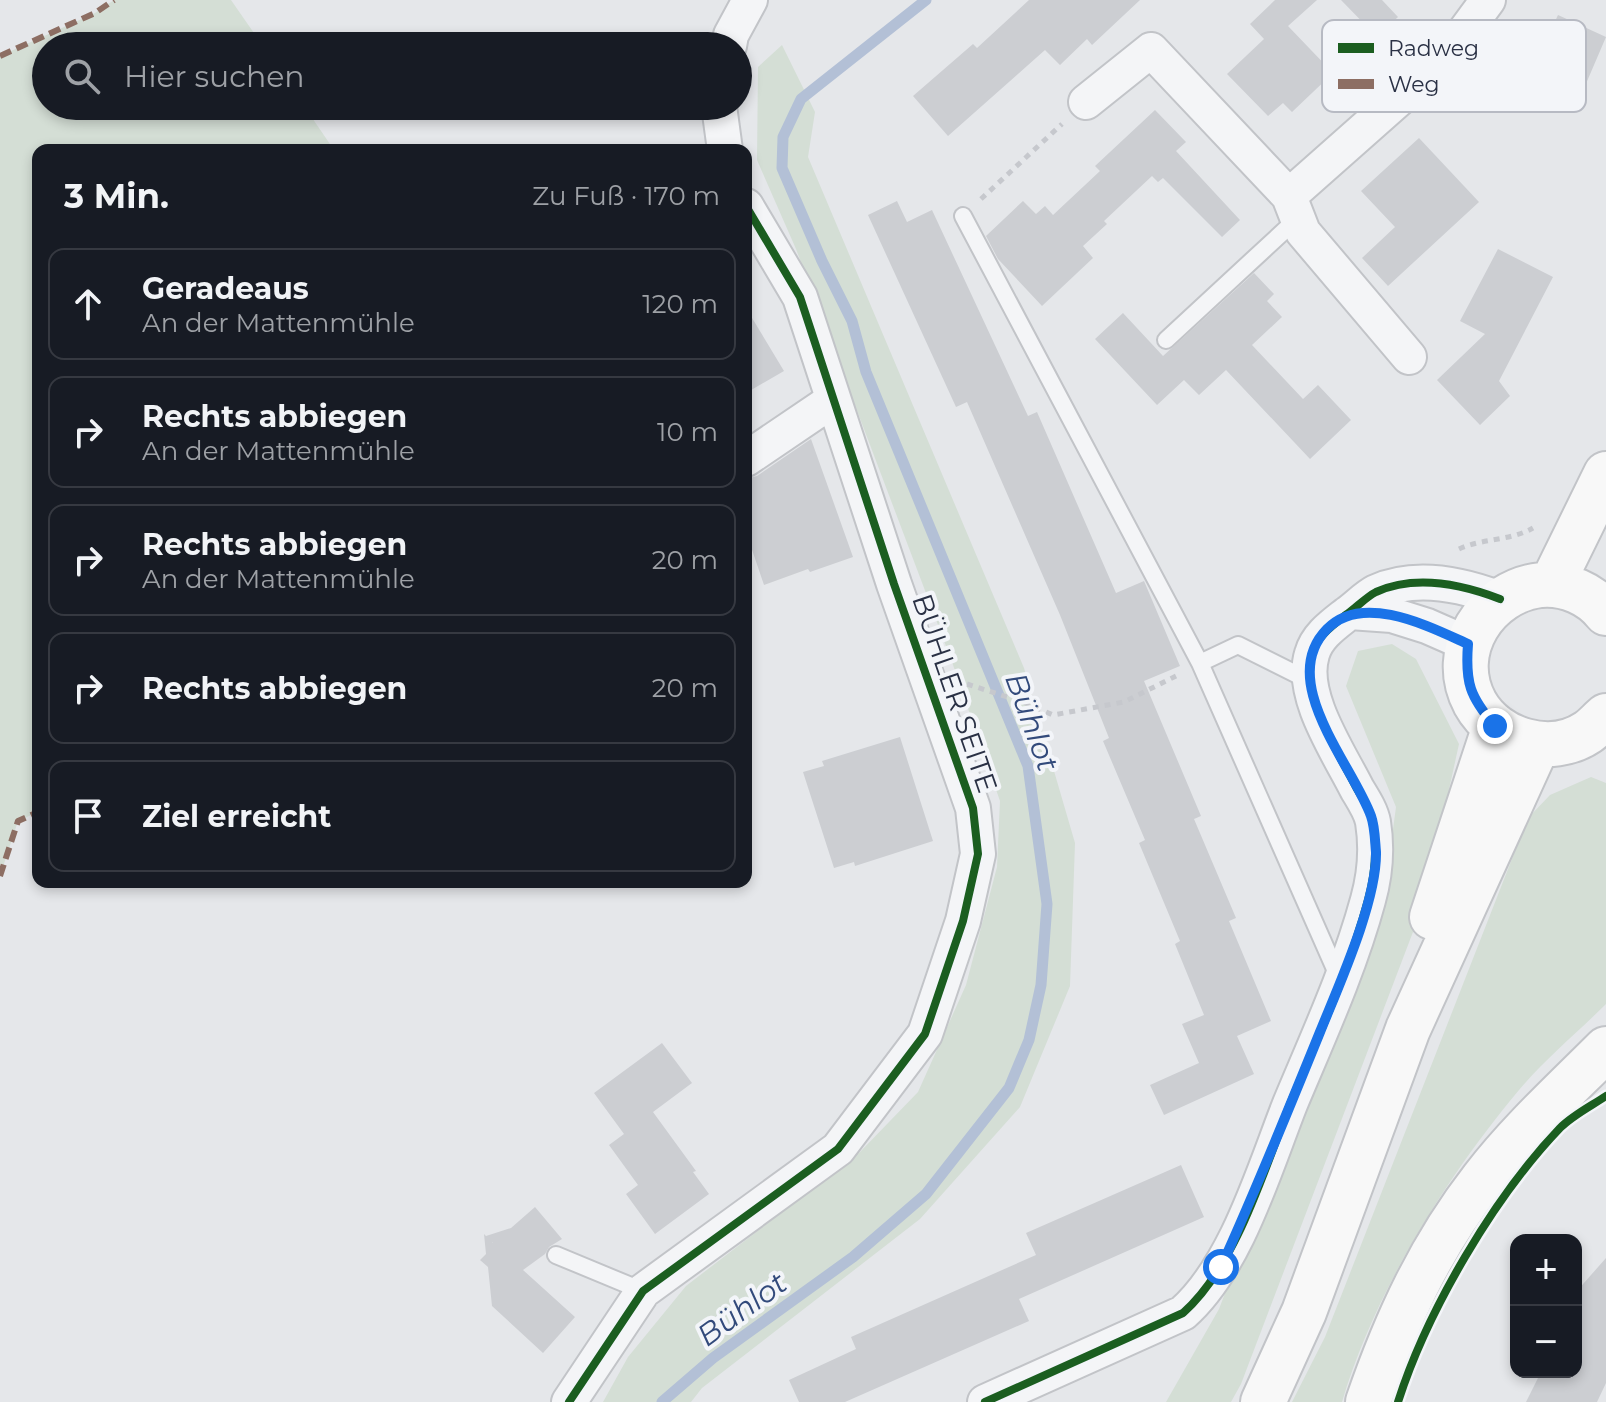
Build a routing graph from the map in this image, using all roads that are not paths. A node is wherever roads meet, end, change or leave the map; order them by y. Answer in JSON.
{"nodes":[{"id":1,"x":750,"y":0,"type":"edge"},
{"id":2,"x":1488,"y":0,"type":"edge"},
{"id":3,"x":1473,"y":20,"type":"edge"},
{"id":4,"x":733,"y":32,"type":"edge"},
{"id":5,"x":1086,"y":102,"type":"road end"},
{"id":6,"x":1390,"y":112,"type":"edge"},
{"id":7,"x":721,"y":120,"type":"edge"},
{"id":8,"x":724,"y":144,"type":"edge"},
{"id":9,"x":1294,"y":207,"type":"junction"},
{"id":10,"x":752,"y":216,"type":"edge"},
{"id":11,"x":963,"y":216,"type":"road end"},
{"id":12,"x":1166,"y":340,"type":"dead end"},
{"id":13,"x":1409,"y":357,"type":"dead end"},
{"id":14,"x":833,"y":400,"type":"junction"},
{"id":15,"x":752,"y":455,"type":"edge"},
{"id":16,"x":1606,"y":474,"type":"edge"},
{"id":17,"x":1552,"y":584,"type":"junction"},
{"id":18,"x":1500,"y":599,"type":"junction"},
{"id":19,"x":1604,"y":599,"type":"edge"},
{"id":20,"x":1350,"y":612,"type":"junction"},
{"id":21,"x":1468,"y":644,"type":"junction"},
{"id":22,"x":1200,"y":663,"type":"junction"},
{"id":23,"x":1308,"y":680,"type":"junction"},
{"id":24,"x":1495,"y":726,"type":"junction"},
{"id":25,"x":1599,"y":730,"type":"edge"},
{"id":26,"x":1538,"y":744,"type":"junction"},
{"id":27,"x":1341,"y":981,"type":"junction"},
{"id":28,"x":1408,"y":1029,"type":"junction"},
{"id":29,"x":1606,"y":1049,"type":"edge"},
{"id":30,"x":556,"y":1255,"type":"dead end"},
{"id":31,"x":643,"y":1291,"type":"junction"},
{"id":32,"x":569,"y":1402,"type":"edge"},
{"id":33,"x":985,"y":1402,"type":"edge"},
{"id":34,"x":1263,"y":1402,"type":"edge"},
{"id":35,"x":1368,"y":1402,"type":"edge"}],
"edges":[{"from":1,"to":4,"type":"street"},
{"from":2,"to":3,"type":"street"},
{"from":5,"to":9,"type":"street"},
{"from":6,"to":9,"type":"street"},
{"from":7,"to":8,"type":"street"},
{"from":9,"to":12,"type":"lane"},
{"from":9,"to":13,"type":"street"},
{"from":10,"to":14,"type":"street","name":"BÜHLER SEITE"},
{"from":11,"to":22,"type":"lane"},
{"from":14,"to":15,"type":"street"},
{"from":14,"to":31,"type":"street","name":"BÜHLER SEITE"},
{"from":16,"to":17,"type":"main road"},
{"from":17,"to":18,"type":"main road"},
{"from":17,"to":19,"type":"main road"},
{"from":18,"to":20,"type":"street"},
{"from":18,"to":21,"type":"main road"},
{"from":20,"to":21,"type":"street"},
{"from":20,"to":23,"type":"street"},
{"from":21,"to":24,"type":"main road"},
{"from":22,"to":23,"type":"lane"},
{"from":22,"to":27,"type":"lane"},
{"from":23,"to":27,"type":"street"},
{"from":24,"to":26,"type":"main road"},
{"from":24,"to":28,"type":"main road"},
{"from":25,"to":26,"type":"main road"},
{"from":26,"to":28,"type":"main road"},
{"from":27,"to":33,"type":"street"},
{"from":28,"to":34,"type":"main road"},
{"from":29,"to":35,"type":"main road"},
{"from":30,"to":31,"type":"lane"},
{"from":31,"to":32,"type":"street","name":"BÜHLER SEITE"}]}
